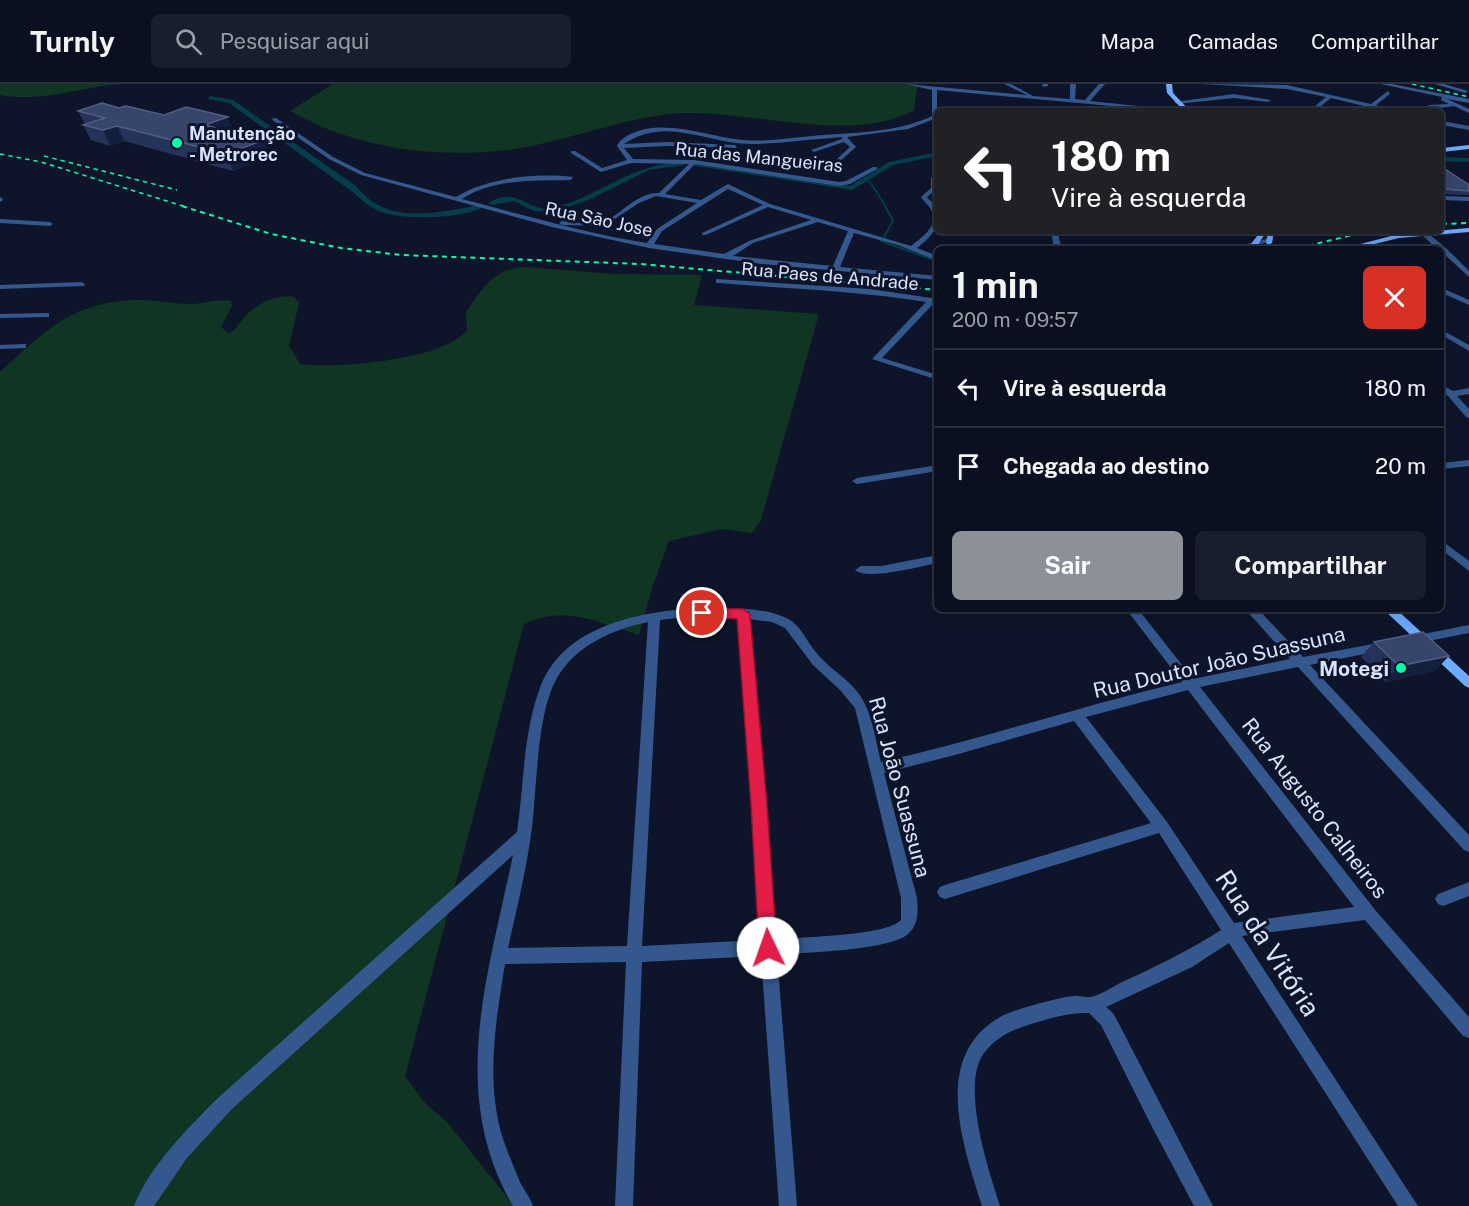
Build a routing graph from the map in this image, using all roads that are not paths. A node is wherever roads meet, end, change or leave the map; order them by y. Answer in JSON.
{"nodes":[{"id":1,"x":909,"y":84,"type":"edge"},
{"id":2,"x":1007,"y":84,"type":"edge"},
{"id":3,"x":1073,"y":84,"type":"edge"},
{"id":4,"x":1102,"y":84,"type":"edge"},
{"id":5,"x":1169,"y":84,"type":"edge"},
{"id":6,"x":1204,"y":84,"type":"edge"},
{"id":7,"x":1384,"y":84,"type":"edge"},
{"id":8,"x":1437,"y":84,"type":"edge"},
{"id":9,"x":1279,"y":85,"type":"edge"},
{"id":10,"x":1314,"y":85,"type":"edge"},
{"id":11,"x":934,"y":89,"type":"junction"},
{"id":12,"x":1316,"y":92,"type":"junction"},
{"id":13,"x":1388,"y":93,"type":"dead end"},
{"id":14,"x":1469,"y":93,"type":"edge"},
{"id":15,"x":1331,"y":94,"type":"junction"},
{"id":16,"x":1451,"y":96,"type":"junction"},
{"id":17,"x":1038,"y":99,"type":"junction"},
{"id":18,"x":1466,"y":99,"type":"edge"},
{"id":19,"x":1268,"y":100,"type":"junction"},
{"id":20,"x":1072,"y":101,"type":"junction"},
{"id":21,"x":1086,"y":102,"type":"junction"},
{"id":22,"x":1177,"y":102,"type":"junction"},
{"id":23,"x":1372,"y":105,"type":"junction"},
{"id":24,"x":1455,"y":105,"type":"junction"},
{"id":25,"x":1263,"y":106,"type":"dead end"},
{"id":26,"x":935,"y":108,"type":"edge"},
{"id":27,"x":1146,"y":108,"type":"edge"},
{"id":28,"x":1184,"y":108,"type":"edge"},
{"id":29,"x":1315,"y":108,"type":"edge"},
{"id":30,"x":1368,"y":108,"type":"edge"},
{"id":31,"x":1383,"y":108,"type":"edge"},
{"id":32,"x":1427,"y":108,"type":"edge"},
{"id":33,"x":1469,"y":111,"type":"edge"},
{"id":34,"x":934,"y":118,"type":"edge"},
{"id":35,"x":274,"y":119,"type":"dead end"},
{"id":36,"x":1444,"y":123,"type":"edge"},
{"id":37,"x":1469,"y":128,"type":"edge"},
{"id":38,"x":844,"y":137,"type":"junction"},
{"id":39,"x":743,"y":142,"type":"junction"},
{"id":40,"x":620,"y":146,"type":"junction"},
{"id":41,"x":1469,"y":147,"type":"edge"},
{"id":42,"x":814,"y":150,"type":"dead end"},
{"id":43,"x":1444,"y":150,"type":"edge"},
{"id":44,"x":573,"y":152,"type":"dead end"},
{"id":45,"x":631,"y":161,"type":"junction"},
{"id":46,"x":838,"y":161,"type":"dead end"},
{"id":47,"x":694,"y":162,"type":"junction"},
{"id":48,"x":875,"y":168,"type":"dead end"},
{"id":49,"x":571,"y":178,"type":"dead end"},
{"id":50,"x":934,"y":189,"type":"edge"},
{"id":51,"x":661,"y":194,"type":"junction"},
{"id":52,"x":1444,"y":198,"type":"edge"},
{"id":53,"x":1469,"y":198,"type":"edge"},
{"id":54,"x":456,"y":200,"type":"junction"},
{"id":55,"x":701,"y":202,"type":"junction"},
{"id":56,"x":768,"y":205,"type":"junction"},
{"id":57,"x":934,"y":210,"type":"edge"},
{"id":58,"x":818,"y":220,"type":"junction"},
{"id":59,"x":0,"y":221,"type":"edge"},
{"id":60,"x":50,"y":224,"type":"dead end"},
{"id":61,"x":552,"y":225,"type":"junction"},
{"id":62,"x":934,"y":225,"type":"edge"},
{"id":63,"x":1469,"y":230,"type":"edge"},
{"id":64,"x":851,"y":231,"type":"junction"},
{"id":65,"x":1444,"y":232,"type":"edge"},
{"id":66,"x":704,"y":234,"type":"dead end"},
{"id":67,"x":1271,"y":234,"type":"edge"},
{"id":68,"x":1416,"y":234,"type":"edge"},
{"id":69,"x":1424,"y":234,"type":"edge"},
{"id":70,"x":1270,"y":241,"type":"joint"},
{"id":71,"x":649,"y":246,"type":"junction"},
{"id":72,"x":1254,"y":246,"type":"edge"},
{"id":73,"x":1362,"y":246,"type":"edge"},
{"id":74,"x":1438,"y":246,"type":"edge"},
{"id":75,"x":912,"y":249,"type":"junction"},
{"id":76,"x":1444,"y":252,"type":"edge"},
{"id":77,"x":725,"y":257,"type":"junction"},
{"id":78,"x":934,"y":257,"type":"edge"},
{"id":79,"x":836,"y":269,"type":"junction"},
{"id":80,"x":1469,"y":275,"type":"edge"},
{"id":81,"x":934,"y":278,"type":"edge"},
{"id":82,"x":719,"y":281,"type":"dead end"},
{"id":83,"x":81,"y":284,"type":"dead end"},
{"id":84,"x":0,"y":287,"type":"edge"},
{"id":85,"x":1444,"y":291,"type":"edge"},
{"id":86,"x":934,"y":300,"type":"edge"},
{"id":87,"x":934,"y":301,"type":"edge"},
{"id":88,"x":1469,"y":303,"type":"edge"},
{"id":89,"x":46,"y":315,"type":"dead end"},
{"id":90,"x":0,"y":316,"type":"edge"},
{"id":91,"x":1444,"y":334,"type":"edge"},
{"id":92,"x":23,"y":346,"type":"dead end"},
{"id":93,"x":0,"y":347,"type":"edge"},
{"id":94,"x":1469,"y":349,"type":"edge"},
{"id":95,"x":934,"y":377,"type":"edge"},
{"id":96,"x":1444,"y":390,"type":"edge"},
{"id":97,"x":1469,"y":391,"type":"edge"},
{"id":98,"x":1450,"y":394,"type":"junction"},
{"id":99,"x":1469,"y":415,"type":"edge"},
{"id":100,"x":1469,"y":463,"type":"edge"},
{"id":101,"x":1444,"y":466,"type":"edge"},
{"id":102,"x":934,"y":469,"type":"edge"},
{"id":103,"x":857,"y":481,"type":"dead end"},
{"id":104,"x":1444,"y":547,"type":"edge"},
{"id":105,"x":934,"y":560,"type":"edge"},
{"id":106,"x":1469,"y":567,"type":"edge"},
{"id":107,"x":861,"y":570,"type":"dead end"},
{"id":108,"x":1134,"y":612,"type":"edge"},
{"id":109,"x":1254,"y":612,"type":"edge"},
{"id":110,"x":1392,"y":612,"type":"edge"},
{"id":111,"x":743,"y":614,"type":"junction"},
{"id":112,"x":654,"y":616,"type":"junction"},
{"id":113,"x":1469,"y":629,"type":"edge"},
{"id":114,"x":1420,"y":638,"type":"junction"},
{"id":115,"x":1302,"y":663,"type":"junction"},
{"id":116,"x":1469,"y":683,"type":"edge"},
{"id":117,"x":1192,"y":684,"type":"junction"},
{"id":118,"x":1076,"y":714,"type":"junction"},
{"id":119,"x":875,"y":770,"type":"junction"},
{"id":120,"x":1162,"y":826,"type":"junction"},
{"id":121,"x":524,"y":835,"type":"junction"},
{"id":122,"x":1469,"y":845,"type":"edge"},
{"id":123,"x":1469,"y":889,"type":"edge"},
{"id":124,"x":945,"y":892,"type":"dead end"},
{"id":125,"x":1443,"y":899,"type":"dead end"},
{"id":126,"x":1369,"y":912,"type":"junction"},
{"id":127,"x":1231,"y":933,"type":"junction"},
{"id":128,"x":768,"y":948,"type":"junction"},
{"id":129,"x":634,"y":954,"type":"junction"},
{"id":130,"x":499,"y":956,"type":"junction"},
{"id":131,"x":1092,"y":1005,"type":"junction"},
{"id":132,"x":1469,"y":1030,"type":"edge"},
{"id":133,"x":143,"y":1206,"type":"edge"},
{"id":134,"x":524,"y":1206,"type":"edge"},
{"id":135,"x":624,"y":1206,"type":"edge"},
{"id":136,"x":788,"y":1206,"type":"edge"},
{"id":137,"x":991,"y":1206,"type":"edge"},
{"id":138,"x":1204,"y":1206,"type":"edge"},
{"id":139,"x":1409,"y":1206,"type":"edge"}],
"edges":[{"from":1,"to":11,"type":"street"},
{"from":2,"to":17,"type":"street"},
{"from":3,"to":20,"type":"street"},
{"from":4,"to":21,"type":"street"},
{"from":5,"to":22,"type":"main road"},
{"from":6,"to":9,"type":"street"},
{"from":7,"to":16,"type":"street"},
{"from":8,"to":14,"type":"street"},
{"from":9,"to":12,"type":"street"},
{"from":9,"to":19,"type":"street"},
{"from":10,"to":12,"type":"street"},
{"from":11,"to":17,"type":"street"},
{"from":11,"to":26,"type":"street"},
{"from":12,"to":15,"type":"street"},
{"from":13,"to":23,"type":"street"},
{"from":14,"to":18,"type":"street"},
{"from":15,"to":23,"type":"street"},
{"from":15,"to":29,"type":"street"},
{"from":16,"to":18,"type":"street"},
{"from":16,"to":24,"type":"street"},
{"from":17,"to":20,"type":"street"},
{"from":19,"to":22,"type":"street"},
{"from":19,"to":25,"type":"street"},
{"from":20,"to":21,"type":"street"},
{"from":21,"to":27,"type":"street"},
{"from":22,"to":28,"type":"main road"},
{"from":23,"to":30,"type":"street"},
{"from":23,"to":31,"type":"street"},
{"from":24,"to":32,"type":"street"},
{"from":24,"to":33,"type":"street"},
{"from":34,"to":38,"type":"street"},
{"from":35,"to":54,"type":"street","name":"Rua São Jose"},
{"from":36,"to":37,"type":"street"},
{"from":38,"to":39,"type":"street"},
{"from":38,"to":42,"type":"street"},
{"from":38,"to":46,"type":"street"},
{"from":39,"to":40,"type":"street"},
{"from":39,"to":40,"type":"street"},
{"from":40,"to":45,"type":"street"},
{"from":41,"to":43,"type":"main road"},
{"from":44,"to":45,"type":"street","name":"Rua das Mangueiras"},
{"from":45,"to":47,"type":"street","name":"Rua das Mangueiras"},
{"from":47,"to":48,"type":"street","name":"Rua das Mangueiras"},
{"from":47,"to":51,"type":"street"},
{"from":49,"to":54,"type":"street"},
{"from":50,"to":57,"type":"street"},
{"from":51,"to":55,"type":"street"},
{"from":51,"to":61,"type":"street"},
{"from":52,"to":53,"type":"street"},
{"from":54,"to":61,"type":"street","name":"Rua São Jose"},
{"from":55,"to":56,"type":"street"},
{"from":55,"to":71,"type":"street"},
{"from":56,"to":58,"type":"street"},
{"from":56,"to":66,"type":"street"},
{"from":58,"to":64,"type":"street"},
{"from":58,"to":77,"type":"street"},
{"from":59,"to":60,"type":"street"},
{"from":61,"to":71,"type":"street","name":"Rua São Jose"},
{"from":62,"to":75,"type":"street"},
{"from":63,"to":65,"type":"main road"},
{"from":64,"to":75,"type":"street"},
{"from":64,"to":79,"type":"street"},
{"from":67,"to":70,"type":"main road"},
{"from":68,"to":73,"type":"main road"},
{"from":69,"to":74,"type":"street"},
{"from":70,"to":72,"type":"street"},
{"from":71,"to":77,"type":"street","name":"Rua São Jose"},
{"from":75,"to":78,"type":"street"},
{"from":76,"to":80,"type":"street"},
{"from":77,"to":79,"type":"street","name":"Rua São Jose"},
{"from":79,"to":81,"type":"street","name":"Rua São Jose"},
{"from":82,"to":86,"type":"street","name":"Rua Paes de Andrade"},
{"from":83,"to":84,"type":"street"},
{"from":85,"to":88,"type":"street"},
{"from":87,"to":95,"type":"street"},
{"from":89,"to":90,"type":"street"},
{"from":91,"to":94,"type":"street"},
{"from":92,"to":93,"type":"street"},
{"from":96,"to":98,"type":"street"},
{"from":97,"to":98,"type":"street"},
{"from":98,"to":99,"type":"street"},
{"from":100,"to":101,"type":"street"},
{"from":102,"to":103,"type":"street"},
{"from":104,"to":106,"type":"street"},
{"from":105,"to":107,"type":"street"},
{"from":108,"to":117,"type":"street","name":"Rua Augusto Calheiros"},
{"from":109,"to":115,"type":"street"},
{"from":110,"to":114,"type":"main road"},
{"from":111,"to":112,"type":"street"},
{"from":111,"to":119,"type":"street","name":"Rua João Suassuna"},
{"from":111,"to":128,"type":"street"},
{"from":112,"to":121,"type":"street"},
{"from":112,"to":129,"type":"street"},
{"from":113,"to":114,"type":"street","name":"Rua Doutor João Suassuna"},
{"from":114,"to":115,"type":"street","name":"Rua Doutor João Suassuna"},
{"from":114,"to":116,"type":"main road"},
{"from":115,"to":117,"type":"street","name":"Rua Doutor João Suassuna"},
{"from":115,"to":122,"type":"street"},
{"from":117,"to":118,"type":"street","name":"Rua Doutor João Suassuna"},
{"from":117,"to":126,"type":"street","name":"Rua Augusto Calheiros"},
{"from":118,"to":119,"type":"street","name":"Rua Doutor João Suassuna"},
{"from":118,"to":120,"type":"street","name":"Rua da Vitória"},
{"from":119,"to":128,"type":"street","name":"Rua João Suassuna"},
{"from":120,"to":124,"type":"street"},
{"from":120,"to":127,"type":"street","name":"Rua da Vitória"},
{"from":121,"to":130,"type":"street"},
{"from":121,"to":133,"type":"street"},
{"from":123,"to":125,"type":"street"},
{"from":126,"to":127,"type":"street"},
{"from":126,"to":132,"type":"street","name":"Rua Augusto Calheiros"},
{"from":127,"to":131,"type":"street"},
{"from":127,"to":139,"type":"street","name":"Rua da Vitória"},
{"from":128,"to":129,"type":"street"},
{"from":128,"to":136,"type":"street"},
{"from":129,"to":130,"type":"street"},
{"from":129,"to":135,"type":"street"},
{"from":130,"to":134,"type":"street"},
{"from":131,"to":137,"type":"street"},
{"from":131,"to":138,"type":"street"}]}
